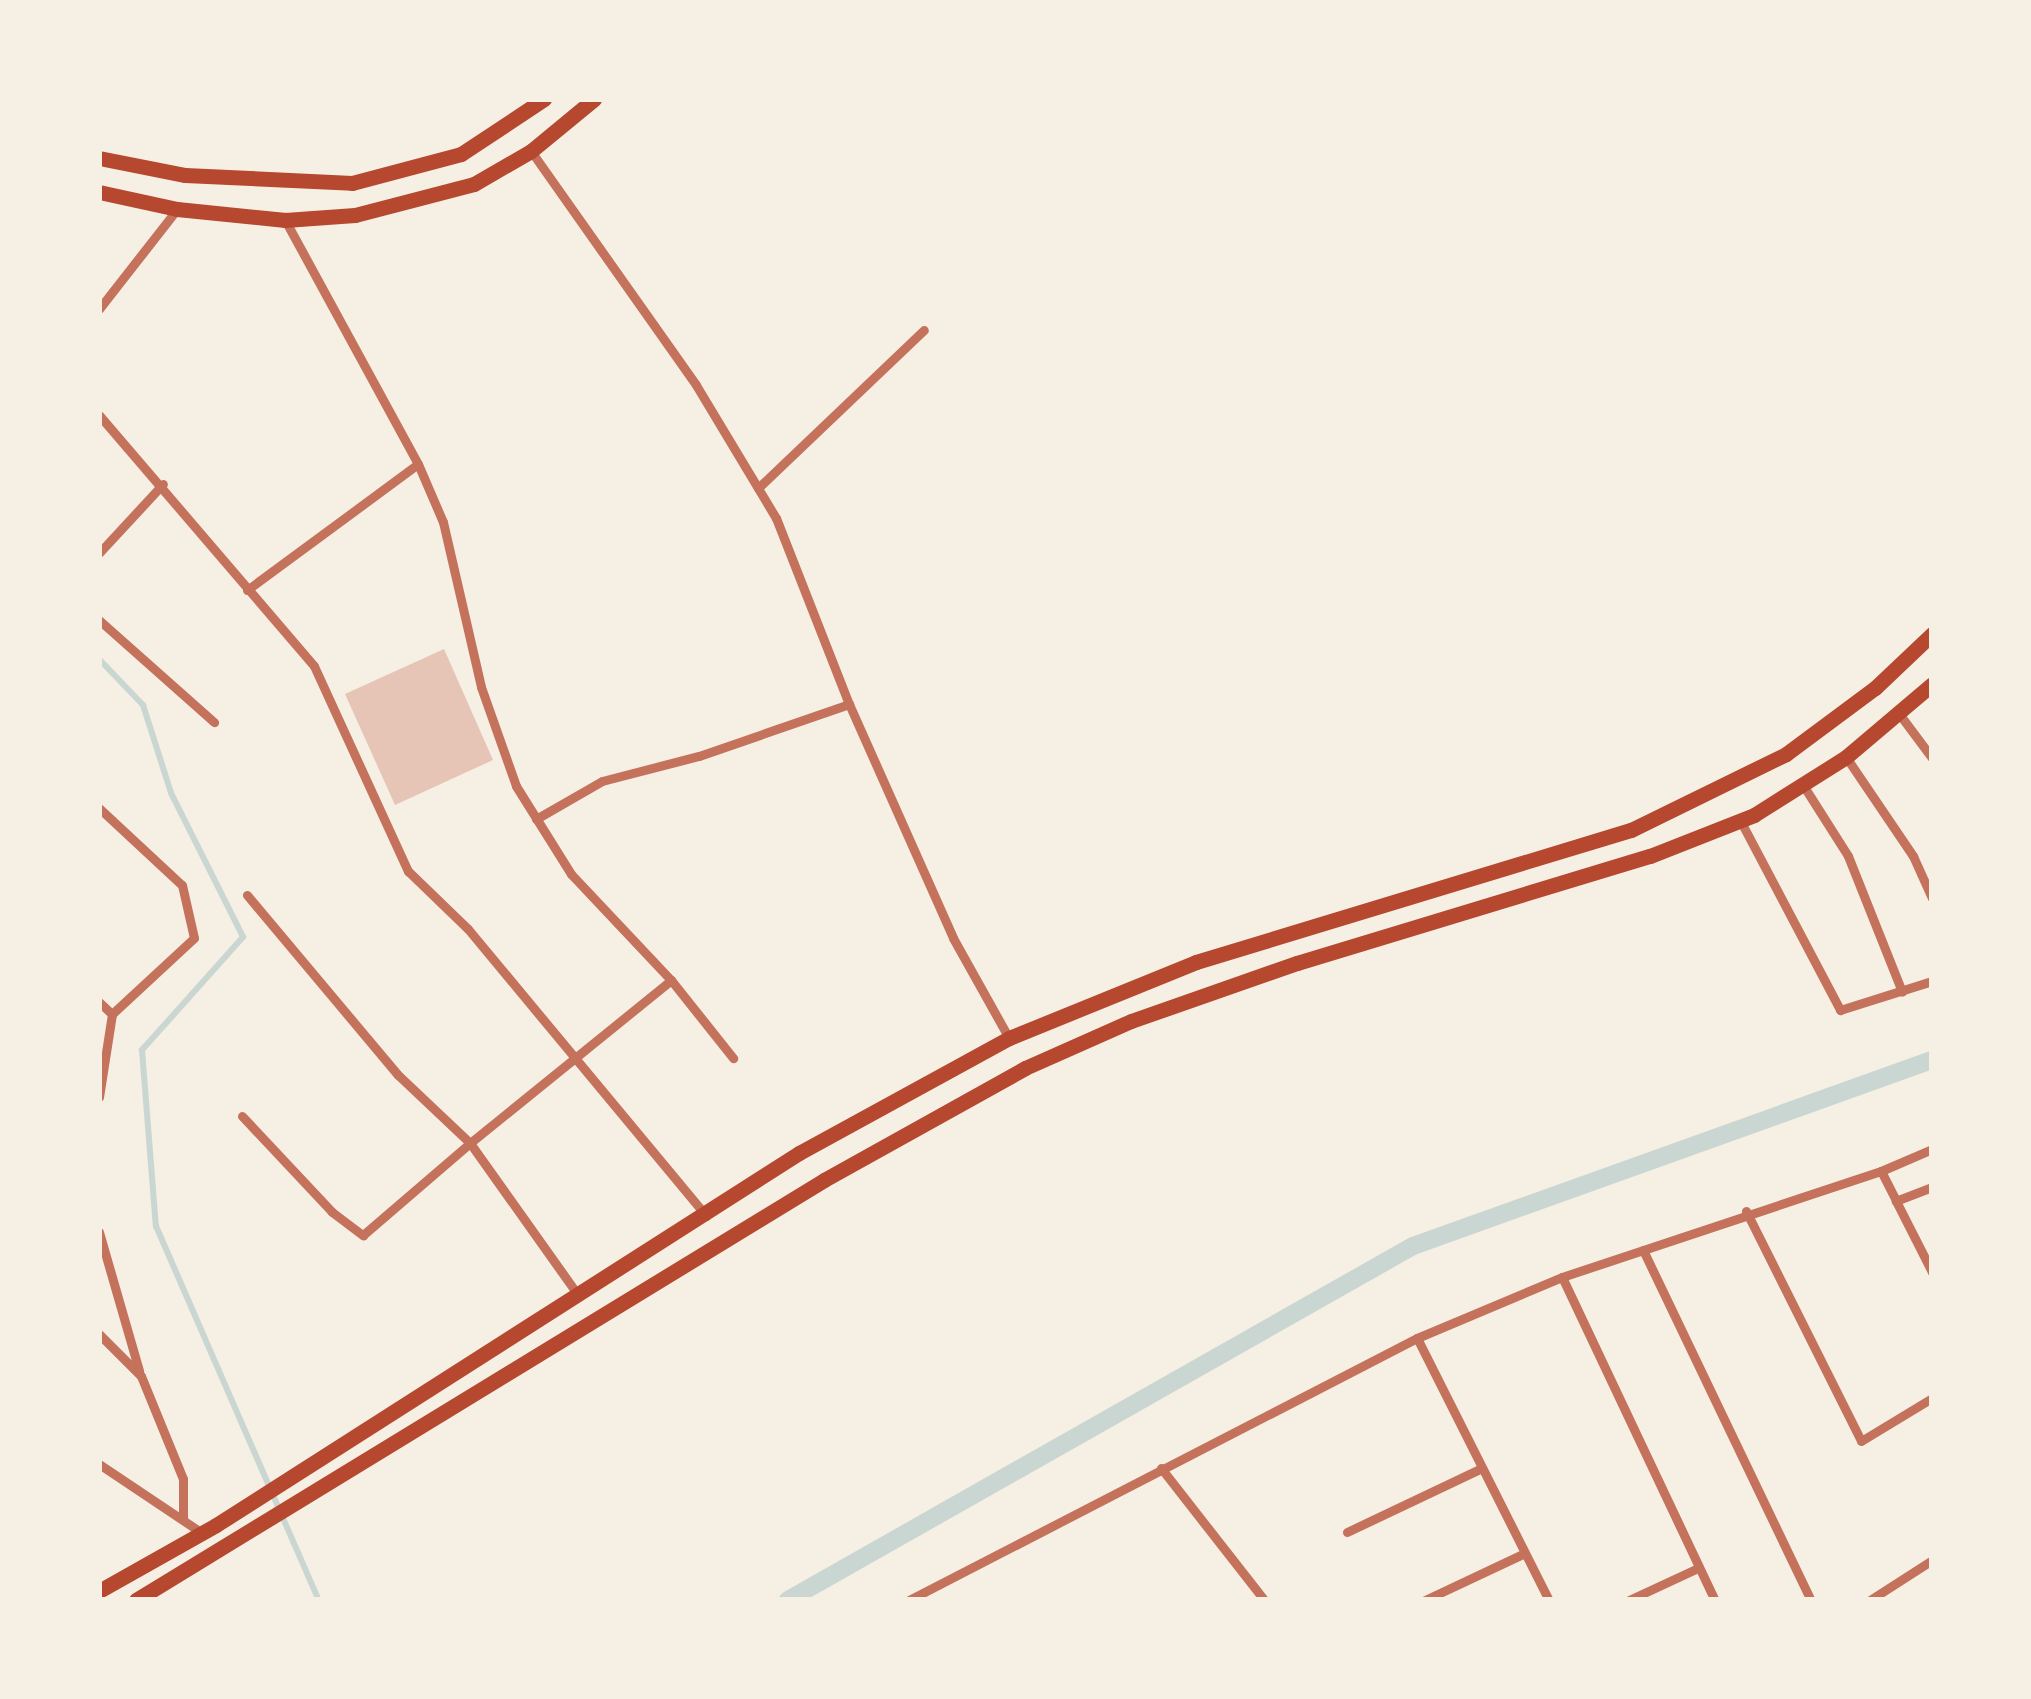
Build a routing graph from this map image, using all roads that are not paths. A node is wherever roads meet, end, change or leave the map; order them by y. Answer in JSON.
{"nodes":[{"id":1,"x":544,"y":99,"type":"edge"},
{"id":2,"x":594,"y":99,"type":"edge"},
{"id":3,"x":531,"y":151,"type":"junction"},
{"id":4,"x":99,"y":158,"type":"edge"},
{"id":5,"x":99,"y":192,"type":"edge"},
{"id":6,"x":177,"y":209,"type":"junction"},
{"id":7,"x":285,"y":220,"type":"junction"},
{"id":8,"x":99,"y":309,"type":"edge"},
{"id":9,"x":924,"y":330,"type":"dead end"},
{"id":10,"x":99,"y":415,"type":"edge"},
{"id":11,"x":418,"y":464,"type":"junction"},
{"id":12,"x":163,"y":484,"type":"junction"},
{"id":13,"x":758,"y":488,"type":"junction"},
{"id":14,"x":99,"y":553,"type":"edge"},
{"id":15,"x":247,"y":590,"type":"junction"},
{"id":16,"x":99,"y":620,"type":"edge"},
{"id":17,"x":1932,"y":634,"type":"edge"},
{"id":18,"x":1932,"y":684,"type":"edge"},
{"id":19,"x":849,"y":704,"type":"junction"},
{"id":20,"x":1900,"y":715,"type":"junction"},
{"id":21,"x":214,"y":722,"type":"dead end"},
{"id":22,"x":1846,"y":757,"type":"junction"},
{"id":23,"x":1932,"y":758,"type":"edge"},
{"id":24,"x":1802,"y":785,"type":"junction"},
{"id":25,"x":99,"y":808,"type":"edge"},
{"id":26,"x":536,"y":819,"type":"junction"},
{"id":27,"x":1740,"y":820,"type":"junction"},
{"id":28,"x":247,"y":895,"type":"dead end"},
{"id":29,"x":1932,"y":898,"type":"edge"},
{"id":30,"x":671,"y":980,"type":"junction"},
{"id":31,"x":1932,"y":981,"type":"edge"},
{"id":32,"x":1902,"y":992,"type":"junction"},
{"id":33,"x":99,"y":1002,"type":"edge"},
{"id":34,"x":112,"y":1014,"type":"junction"},
{"id":35,"x":1009,"y":1038,"type":"junction"},
{"id":36,"x":573,"y":1055,"type":"junction"},
{"id":37,"x":733,"y":1058,"type":"dead end"},
{"id":38,"x":99,"y":1096,"type":"edge"},
{"id":39,"x":242,"y":1116,"type":"dead end"},
{"id":40,"x":470,"y":1143,"type":"junction"},
{"id":41,"x":1932,"y":1149,"type":"edge"},
{"id":42,"x":1881,"y":1171,"type":"junction"},
{"id":43,"x":1932,"y":1187,"type":"edge"},
{"id":44,"x":1896,"y":1201,"type":"junction"},
{"id":45,"x":1746,"y":1211,"type":"junction"},
{"id":46,"x":706,"y":1216,"type":"junction"},
{"id":47,"x":99,"y":1232,"type":"edge"},
{"id":48,"x":1643,"y":1250,"type":"junction"},
{"id":49,"x":1932,"y":1272,"type":"edge"},
{"id":50,"x":1562,"y":1276,"type":"junction"},
{"id":51,"x":578,"y":1295,"type":"junction"},
{"id":52,"x":99,"y":1334,"type":"edge"},
{"id":53,"x":1417,"y":1338,"type":"junction"},
{"id":54,"x":141,"y":1376,"type":"junction"},
{"id":55,"x":1932,"y":1398,"type":"edge"},
{"id":56,"x":99,"y":1464,"type":"edge"},
{"id":57,"x":1161,"y":1468,"type":"junction"},
{"id":58,"x":1482,"y":1468,"type":"junction"},
{"id":59,"x":183,"y":1518,"type":"junction"},
{"id":60,"x":209,"y":1529,"type":"junction"},
{"id":61,"x":1346,"y":1532,"type":"dead end"},
{"id":62,"x":1525,"y":1553,"type":"junction"},
{"id":63,"x":1932,"y":1560,"type":"edge"},
{"id":64,"x":1698,"y":1568,"type":"junction"},
{"id":65,"x":102,"y":1586,"type":"edge"},
{"id":66,"x":136,"y":1600,"type":"edge"},
{"id":67,"x":909,"y":1600,"type":"edge"},
{"id":68,"x":1264,"y":1600,"type":"edge"},
{"id":69,"x":1425,"y":1600,"type":"edge"},
{"id":70,"x":1549,"y":1600,"type":"edge"},
{"id":71,"x":1629,"y":1600,"type":"edge"},
{"id":72,"x":1715,"y":1600,"type":"edge"},
{"id":73,"x":1811,"y":1600,"type":"edge"},
{"id":74,"x":1870,"y":1600,"type":"edge"}],
"edges":[{"from":1,"to":4,"type":"main road"},
{"from":2,"to":3,"type":"main road"},
{"from":3,"to":7,"type":"main road"},
{"from":3,"to":13,"type":"street"},
{"from":5,"to":6,"type":"main road"},
{"from":6,"to":7,"type":"main road"},
{"from":6,"to":8,"type":"street"},
{"from":7,"to":11,"type":"street"},
{"from":9,"to":13,"type":"street"},
{"from":10,"to":12,"type":"street"},
{"from":11,"to":15,"type":"street"},
{"from":11,"to":26,"type":"street"},
{"from":12,"to":14,"type":"street"},
{"from":12,"to":15,"type":"street"},
{"from":13,"to":19,"type":"street"},
{"from":15,"to":36,"type":"street"},
{"from":16,"to":21,"type":"street"},
{"from":17,"to":35,"type":"main road"},
{"from":18,"to":20,"type":"main road"},
{"from":19,"to":26,"type":"street"},
{"from":19,"to":35,"type":"street"},
{"from":20,"to":22,"type":"main road"},
{"from":20,"to":23,"type":"street"},
{"from":22,"to":24,"type":"main road"},
{"from":22,"to":29,"type":"street"},
{"from":24,"to":27,"type":"main road"},
{"from":24,"to":32,"type":"street"},
{"from":25,"to":34,"type":"street"},
{"from":26,"to":30,"type":"street"},
{"from":27,"to":32,"type":"street"},
{"from":27,"to":66,"type":"main road"},
{"from":28,"to":40,"type":"street"},
{"from":30,"to":36,"type":"street"},
{"from":30,"to":37,"type":"street"},
{"from":31,"to":32,"type":"street"},
{"from":33,"to":34,"type":"street"},
{"from":34,"to":38,"type":"street"},
{"from":35,"to":46,"type":"main road"},
{"from":36,"to":40,"type":"street"},
{"from":36,"to":46,"type":"street"},
{"from":39,"to":40,"type":"street"},
{"from":40,"to":51,"type":"street"},
{"from":41,"to":42,"type":"street"},
{"from":42,"to":44,"type":"street"},
{"from":42,"to":45,"type":"street"},
{"from":43,"to":44,"type":"street"},
{"from":44,"to":49,"type":"street"},
{"from":45,"to":48,"type":"street"},
{"from":45,"to":55,"type":"street"},
{"from":46,"to":51,"type":"main road"},
{"from":47,"to":54,"type":"street"},
{"from":48,"to":50,"type":"street"},
{"from":48,"to":73,"type":"street"},
{"from":50,"to":53,"type":"street"},
{"from":50,"to":64,"type":"street"},
{"from":51,"to":60,"type":"main road"},
{"from":52,"to":54,"type":"street"},
{"from":53,"to":57,"type":"street"},
{"from":53,"to":58,"type":"street"},
{"from":54,"to":59,"type":"street"},
{"from":56,"to":59,"type":"street"},
{"from":57,"to":67,"type":"street"},
{"from":57,"to":68,"type":"street"},
{"from":58,"to":61,"type":"street"},
{"from":58,"to":62,"type":"street"},
{"from":59,"to":60,"type":"street"},
{"from":60,"to":65,"type":"main road"},
{"from":62,"to":69,"type":"street"},
{"from":62,"to":70,"type":"street"},
{"from":63,"to":74,"type":"street"},
{"from":64,"to":71,"type":"street"},
{"from":64,"to":72,"type":"street"}]}
